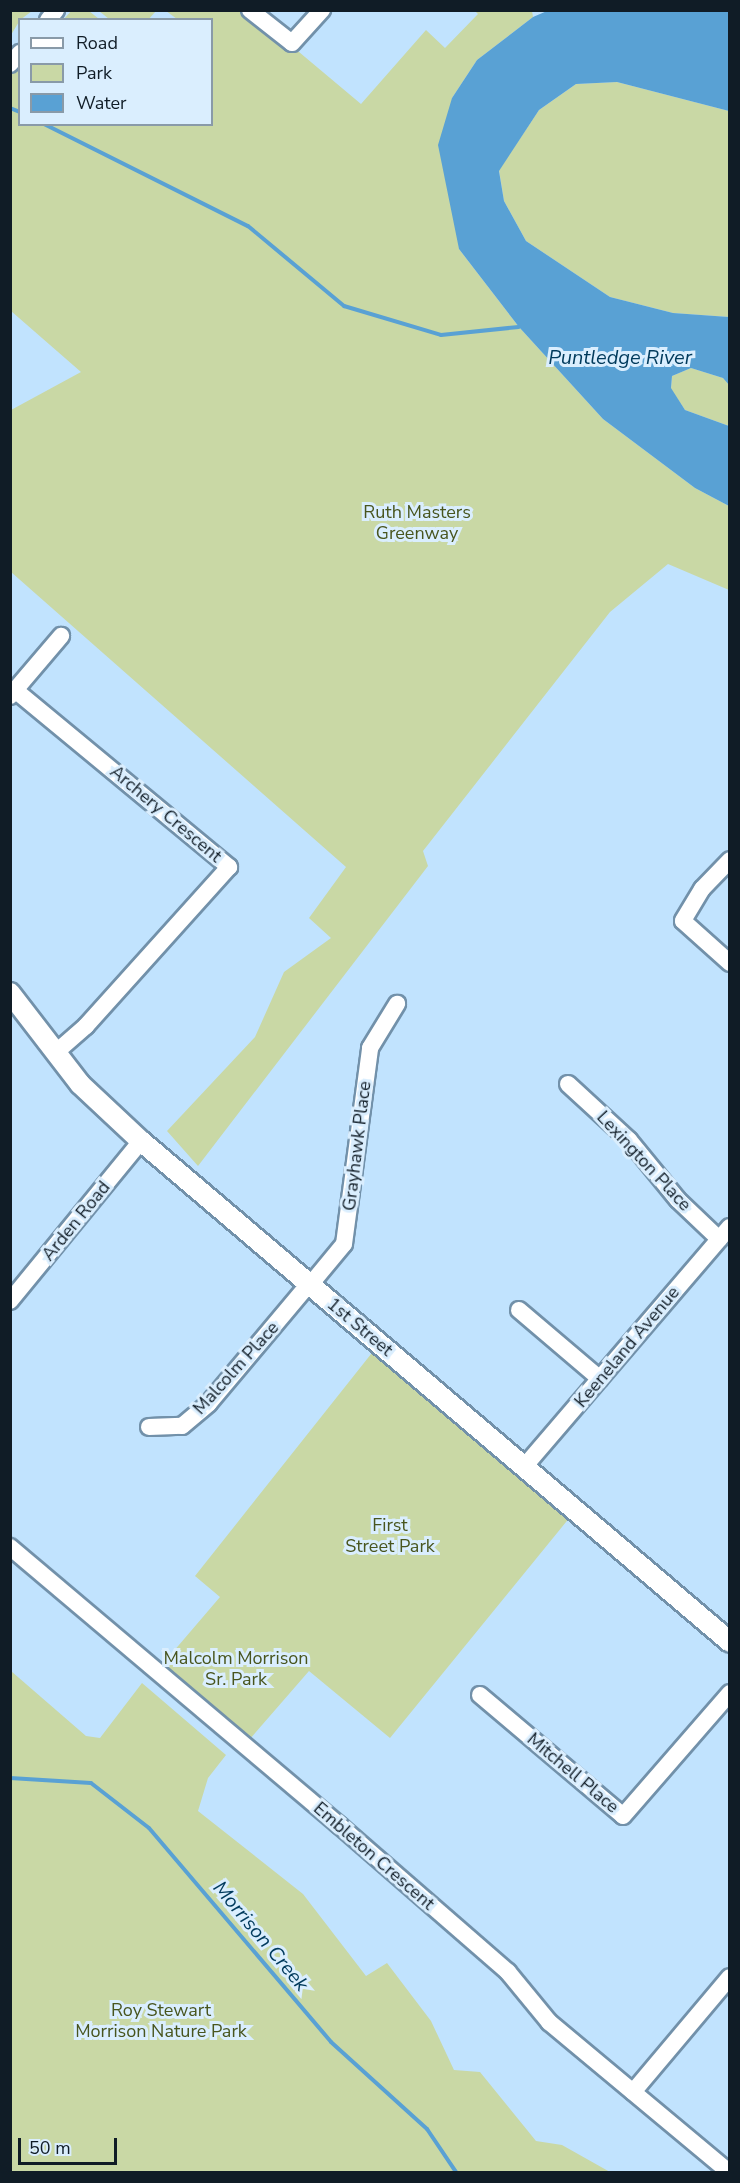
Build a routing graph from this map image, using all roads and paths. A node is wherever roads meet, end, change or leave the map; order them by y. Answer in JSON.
{"nodes":[{"id":1,"x":250,"y":10,"type":"edge"},
{"id":2,"x":322,"y":10,"type":"edge"},
{"id":3,"x":61,"y":636,"type":"dead end"},
{"id":4,"x":13,"y":693,"type":"edge"},
{"id":5,"x":729,"y":860,"type":"edge"},
{"id":6,"x":729,"y":963,"type":"edge"},
{"id":7,"x":10,"y":993,"type":"edge"},
{"id":8,"x":397,"y":1004,"type":"dead end"},
{"id":9,"x":55,"y":1053,"type":"junction"},
{"id":10,"x":568,"y":1084,"type":"dead end"},
{"id":11,"x":141,"y":1141,"type":"junction"},
{"id":12,"x":724,"y":1233,"type":"edge"},
{"id":13,"x":310,"y":1284,"type":"junction"},
{"id":14,"x":10,"y":1301,"type":"edge"},
{"id":15,"x":519,"y":1310,"type":"dead end"},
{"id":16,"x":600,"y":1379,"type":"junction"},
{"id":17,"x":149,"y":1427,"type":"dead end"},
{"id":18,"x":524,"y":1467,"type":"junction"},
{"id":19,"x":10,"y":1547,"type":"edge"},
{"id":20,"x":729,"y":1642,"type":"edge"},
{"id":21,"x":729,"y":1693,"type":"edge"},
{"id":22,"x":480,"y":1695,"type":"dead end"},
{"id":23,"x":729,"y":1977,"type":"edge"},
{"id":24,"x":633,"y":2092,"type":"junction"},
{"id":25,"x":729,"y":2172,"type":"edge"}],
"edges":[{"from":1,"to":2,"type":"street"},
{"from":3,"to":4,"type":"street"},
{"from":4,"to":9,"type":"street","name":"Archery Crescent"},
{"from":5,"to":6,"type":"street"},
{"from":7,"to":9,"type":"street","name":"1st Street"},
{"from":8,"to":13,"type":"street","name":"Grayhawk Place"},
{"from":9,"to":11,"type":"street","name":"1st Street"},
{"from":10,"to":12,"type":"street","name":"Lexington Place"},
{"from":11,"to":13,"type":"street","name":"1st Street"},
{"from":11,"to":14,"type":"street","name":"Arden Road"},
{"from":12,"to":16,"type":"street","name":"Keeneland Avenue"},
{"from":13,"to":17,"type":"street","name":"Malcolm Place"},
{"from":13,"to":18,"type":"street","name":"1st Street"},
{"from":15,"to":16,"type":"street"},
{"from":16,"to":18,"type":"street","name":"Keeneland Avenue"},
{"from":18,"to":20,"type":"street","name":"1st Street"},
{"from":19,"to":24,"type":"street","name":"Embleton Crescent"},
{"from":21,"to":22,"type":"street","name":"Mitchell Place"},
{"from":23,"to":24,"type":"street"},
{"from":24,"to":25,"type":"street","name":"Embleton Crescent"}]}
